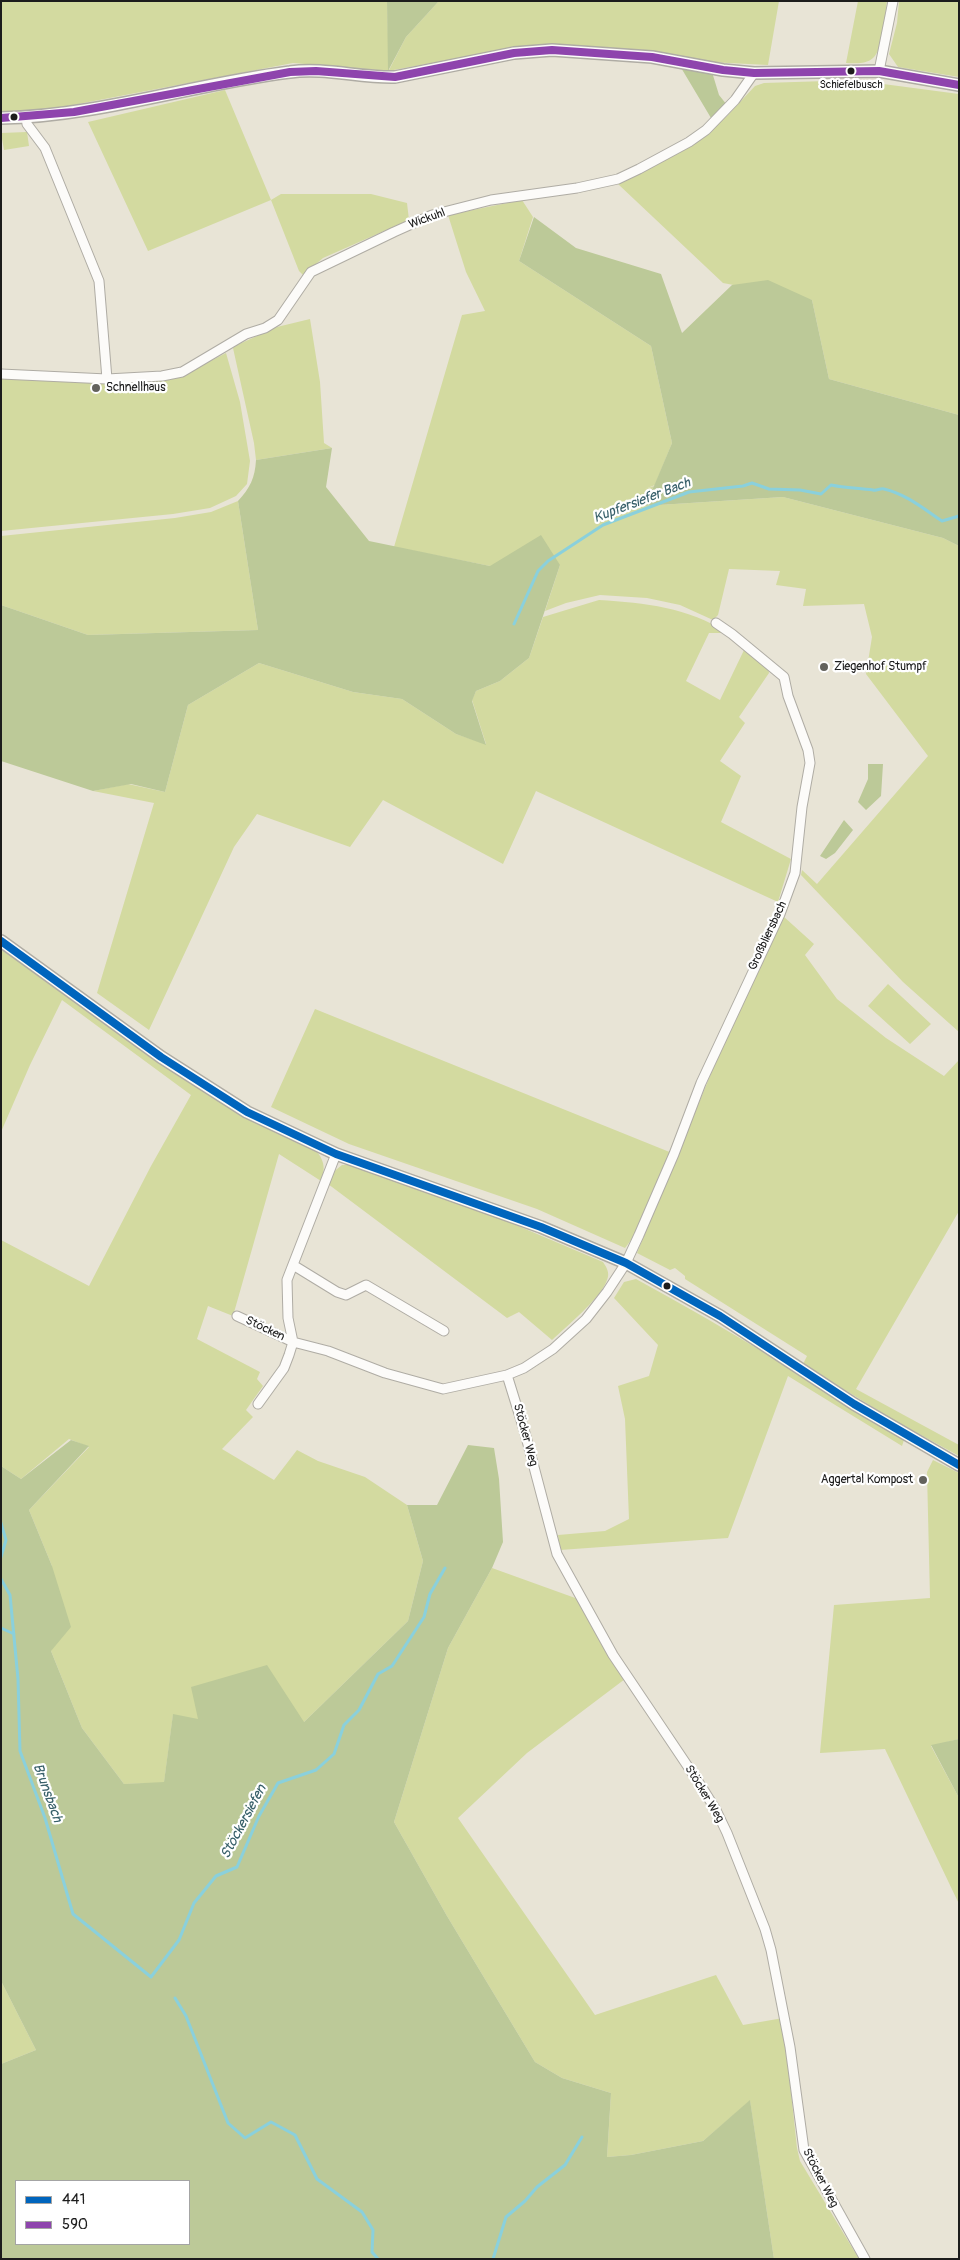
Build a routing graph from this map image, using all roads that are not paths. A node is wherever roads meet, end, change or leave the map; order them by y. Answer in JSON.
{"nodes":[{"id":1,"x":893,"y":1,"type":"edge"},
{"id":2,"x":879,"y":71,"type":"junction"},
{"id":3,"x":754,"y":73,"type":"junction"},
{"id":4,"x":959,"y":85,"type":"edge"},
{"id":5,"x":26,"y":117,"type":"junction"},
{"id":6,"x":1,"y":118,"type":"edge"},
{"id":7,"x":1,"y":374,"type":"edge"},
{"id":8,"x":107,"y":379,"type":"junction"},
{"id":9,"x":716,"y":624,"type":"dead end"},
{"id":10,"x":1,"y":941,"type":"edge"},
{"id":11,"x":336,"y":1154,"type":"junction"},
{"id":12,"x":626,"y":1264,"type":"junction"},
{"id":13,"x":293,"y":1265,"type":"junction"},
{"id":14,"x":237,"y":1316,"type":"dead end"},
{"id":15,"x":444,"y":1331,"type":"dead end"},
{"id":16,"x":293,"y":1342,"type":"junction"},
{"id":17,"x":507,"y":1375,"type":"junction"},
{"id":18,"x":258,"y":1404,"type":"dead end"},
{"id":19,"x":959,"y":1465,"type":"edge"},
{"id":20,"x":865,"y":2259,"type":"edge"}],
"edges":[{"from":1,"to":2,"type":"street"},
{"from":2,"to":3,"type":"street"},
{"from":2,"to":4,"type":"street"},
{"from":3,"to":5,"type":"street"},
{"from":3,"to":8,"type":"street","name":"Wickuhl"},
{"from":5,"to":6,"type":"street"},
{"from":5,"to":8,"type":"street"},
{"from":7,"to":8,"type":"street","name":"Wickuhl"},
{"from":9,"to":12,"type":"street","name":"Großbliersbach"},
{"from":10,"to":11,"type":"street"},
{"from":11,"to":12,"type":"street"},
{"from":11,"to":13,"type":"street","name":"Stöcken"},
{"from":12,"to":17,"type":"street","name":"Stöcken"},
{"from":12,"to":19,"type":"street"},
{"from":13,"to":15,"type":"street"},
{"from":13,"to":16,"type":"street","name":"Stöcken"},
{"from":14,"to":16,"type":"street","name":"Stöcken"},
{"from":16,"to":17,"type":"street","name":"Stöcken"},
{"from":16,"to":18,"type":"street","name":"Stöcken"},
{"from":17,"to":20,"type":"street","name":"Stöcker Weg"}]}
